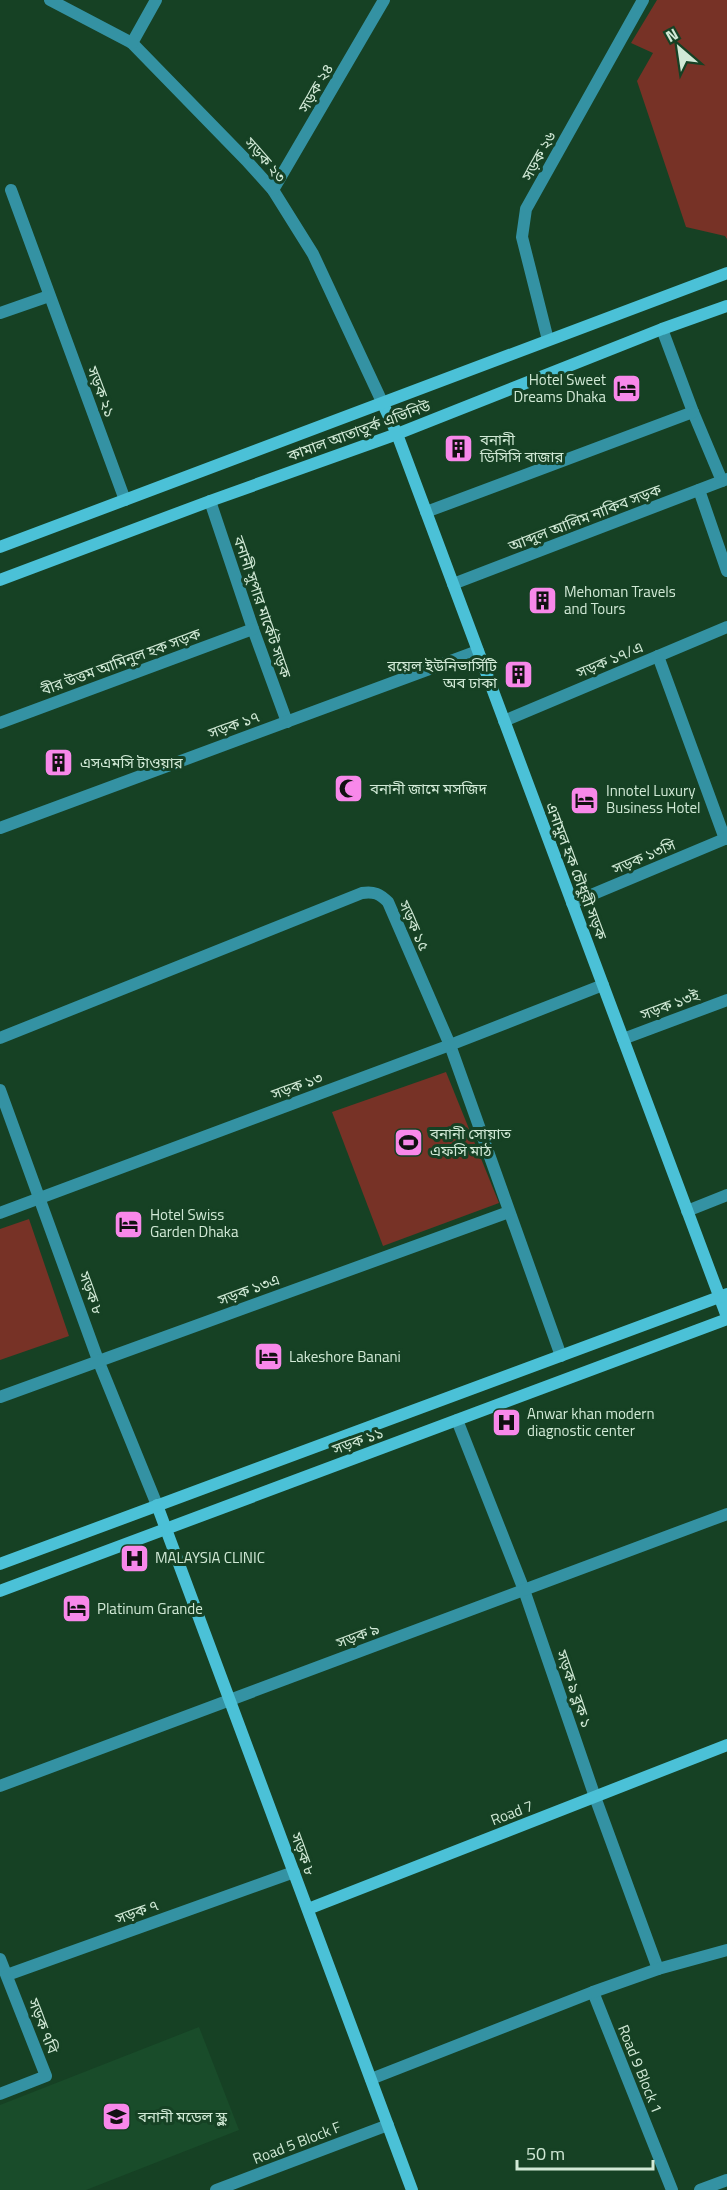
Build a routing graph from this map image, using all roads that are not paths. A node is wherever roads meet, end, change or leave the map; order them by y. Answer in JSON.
{"nodes":[{"id":1,"x":50,"y":0,"type":"edge"},
{"id":2,"x":156,"y":0,"type":"edge"},
{"id":3,"x":384,"y":0,"type":"edge"},
{"id":4,"x":644,"y":0,"type":"edge"},
{"id":5,"x":132,"y":43,"type":"junction"},
{"id":6,"x":10,"y":190,"type":"dead end"},
{"id":7,"x":273,"y":190,"type":"junction"},
{"id":8,"x":727,"y":273,"type":"edge"},
{"id":9,"x":49,"y":296,"type":"junction"},
{"id":10,"x":727,"y":306,"type":"edge"},
{"id":11,"x":0,"y":313,"type":"edge"},
{"id":12,"x":662,"y":329,"type":"junction"},
{"id":13,"x":548,"y":340,"type":"junction"},
{"id":14,"x":383,"y":404,"type":"junction"},
{"id":15,"x":693,"y":412,"type":"junction"},
{"id":16,"x":397,"y":434,"type":"junction"},
{"id":17,"x":725,"y":480,"type":"edge"},
{"id":18,"x":699,"y":490,"type":"junction"},
{"id":19,"x":125,"y":500,"type":"junction"},
{"id":20,"x":210,"y":501,"type":"junction"},
{"id":21,"x":426,"y":512,"type":"junction"},
{"id":22,"x":0,"y":547,"type":"edge"},
{"id":23,"x":727,"y":571,"type":"edge"},
{"id":24,"x":0,"y":580,"type":"edge"},
{"id":25,"x":453,"y":584,"type":"junction"},
{"id":26,"x":727,"y":627,"type":"edge"},
{"id":27,"x":253,"y":629,"type":"junction"},
{"id":28,"x":478,"y":651,"type":"junction"},
{"id":29,"x":658,"y":656,"type":"junction"},
{"id":30,"x":504,"y":721,"type":"junction"},
{"id":31,"x":287,"y":722,"type":"junction"},
{"id":32,"x":0,"y":723,"type":"edge"},
{"id":33,"x":0,"y":828,"type":"edge"},
{"id":34,"x":726,"y":838,"type":"edge"},
{"id":35,"x":572,"y":903,"type":"junction"},
{"id":36,"x":603,"y":985,"type":"junction"},
{"id":37,"x":727,"y":1000,"type":"edge"},
{"id":38,"x":0,"y":1038,"type":"edge"},
{"id":39,"x":623,"y":1039,"type":"junction"},
{"id":40,"x":450,"y":1045,"type":"junction"},
{"id":41,"x":0,"y":1090,"type":"edge"},
{"id":42,"x":727,"y":1196,"type":"edge"},
{"id":43,"x":40,"y":1197,"type":"junction"},
{"id":44,"x":687,"y":1211,"type":"junction"},
{"id":45,"x":510,"y":1212,"type":"junction"},
{"id":46,"x":0,"y":1213,"type":"edge"},
{"id":47,"x":723,"y":1295,"type":"edge"},
{"id":48,"x":727,"y":1318,"type":"edge"},
{"id":49,"x":561,"y":1356,"type":"junction"},
{"id":50,"x":98,"y":1360,"type":"junction"},
{"id":51,"x":0,"y":1397,"type":"edge"},
{"id":52,"x":457,"y":1420,"type":"junction"},
{"id":53,"x":157,"y":1505,"type":"junction"},
{"id":54,"x":727,"y":1514,"type":"edge"},
{"id":55,"x":166,"y":1528,"type":"junction"},
{"id":56,"x":0,"y":1564,"type":"edge"},
{"id":57,"x":524,"y":1590,"type":"junction"},
{"id":58,"x":0,"y":1591,"type":"edge"},
{"id":59,"x":230,"y":1700,"type":"junction"},
{"id":60,"x":727,"y":1745,"type":"edge"},
{"id":61,"x":0,"y":1786,"type":"edge"},
{"id":62,"x":596,"y":1797,"type":"junction"},
{"id":63,"x":294,"y":1872,"type":"junction"},
{"id":64,"x":308,"y":1910,"type":"junction"},
{"id":65,"x":727,"y":1950,"type":"edge"},
{"id":66,"x":0,"y":1959,"type":"edge"},
{"id":67,"x":658,"y":1969,"type":"junction"},
{"id":68,"x":7,"y":1975,"type":"junction"},
{"id":69,"x":593,"y":1992,"type":"junction"},
{"id":70,"x":371,"y":2079,"type":"junction"},
{"id":71,"x":0,"y":2094,"type":"edge"},
{"id":72,"x":388,"y":2125,"type":"junction"},
{"id":73,"x":727,"y":2180,"type":"edge"},
{"id":74,"x":216,"y":2190,"type":"edge"},
{"id":75,"x":412,"y":2190,"type":"edge"},
{"id":76,"x":672,"y":2190,"type":"edge"},
{"id":77,"x":700,"y":2190,"type":"edge"}],
"edges":[{"from":1,"to":5,"type":"street","name":"সড়ক ২৩"},
{"from":2,"to":5,"type":"street"},
{"from":3,"to":7,"type":"street","name":"সড়ক ২৪"},
{"from":4,"to":13,"type":"street","name":"সড়ক ২৬"},
{"from":5,"to":7,"type":"street","name":"সড়ক ২৩"},
{"from":6,"to":9,"type":"street","name":"সড়ক ২১"},
{"from":7,"to":14,"type":"street","name":"সড়ক ২৩"},
{"from":8,"to":13,"type":"main road","name":"কামাল আতাতুর্ক এভিনিউ"},
{"from":9,"to":11,"type":"street"},
{"from":9,"to":19,"type":"street","name":"সড়ক ২১"},
{"from":10,"to":12,"type":"main road","name":"কামাল আতাতুর্ক এভিনিউ"},
{"from":12,"to":15,"type":"street"},
{"from":12,"to":16,"type":"main road","name":"কামাল আতাতুর্ক এভিনিউ"},
{"from":13,"to":14,"type":"main road","name":"কামাল আতাতুর্ক এভিনিউ"},
{"from":14,"to":16,"type":"main road","name":"এনামুল হক চৌধুরী সড়ক"},
{"from":14,"to":19,"type":"main road","name":"কামাল আতাতুর্ক এভিনিউ"},
{"from":15,"to":17,"type":"street"},
{"from":15,"to":21,"type":"street"},
{"from":16,"to":20,"type":"main road","name":"কামাল আতাতুর্ক এভিনিউ"},
{"from":16,"to":21,"type":"main road","name":"এনামুল হক চৌধুরী সড়ক"},
{"from":17,"to":18,"type":"street","name":"আব্দুল আলিম নাকিব সড়ক"},
{"from":18,"to":23,"type":"street"},
{"from":18,"to":25,"type":"street","name":"আব্দুল আলিম নাকিব সড়ক"},
{"from":19,"to":22,"type":"main road","name":"কামাল আতাতুর্ক এভিনিউ"},
{"from":20,"to":24,"type":"main road","name":"কামাল আতাতুর্ক এভিনিউ"},
{"from":20,"to":27,"type":"street","name":"বনানী সুপার মার্কেট সড়ক"},
{"from":21,"to":25,"type":"main road","name":"এনামুল হক চৌধুরী সড়ক"},
{"from":25,"to":28,"type":"main road","name":"এনামুল হক চৌধুরী সড়ক"},
{"from":26,"to":29,"type":"street","name":"সড়ক ১৭/এ"},
{"from":27,"to":31,"type":"street","name":"বনানী সুপার মার্কেট সড়ক"},
{"from":27,"to":32,"type":"street","name":"বীর উত্তম আমিনুল হক সড়ক"},
{"from":28,"to":30,"type":"main road","name":"এনামুল হক চৌধুরী সড়ক"},
{"from":28,"to":31,"type":"street","name":"সড়ক ১৭"},
{"from":29,"to":30,"type":"street","name":"সড়ক ১৭/এ"},
{"from":29,"to":34,"type":"street"},
{"from":30,"to":35,"type":"main road","name":"এনামুল হক চৌধুরী সড়ক"},
{"from":31,"to":33,"type":"street","name":"সড়ক ১৭"},
{"from":34,"to":35,"type":"street","name":"সড়ক ১৩সি"},
{"from":35,"to":36,"type":"main road","name":"এনামুল হক চৌধুরী সড়ক"},
{"from":36,"to":39,"type":"main road","name":"এনামুল হক চৌধুরী সড়ক"},
{"from":36,"to":40,"type":"street","name":"সড়ক ১৩"},
{"from":37,"to":39,"type":"street","name":"সড়ক ১৩ই"},
{"from":38,"to":40,"type":"street","name":"সড়ক ১৫"},
{"from":39,"to":44,"type":"main road","name":"এনামুল হক চৌধুরী সড়ক"},
{"from":40,"to":43,"type":"street","name":"সড়ক ১৩"},
{"from":40,"to":45,"type":"street","name":"সড়ক ১৫"},
{"from":41,"to":43,"type":"street","name":"সড়ক ৮"},
{"from":42,"to":44,"type":"street"},
{"from":43,"to":46,"type":"street","name":"সড়ক ১৩"},
{"from":43,"to":50,"type":"street","name":"সড়ক ৮"},
{"from":44,"to":47,"type":"main road","name":"এনামুল হক চৌধুরী সড়ক"},
{"from":45,"to":49,"type":"street","name":"সড়ক ১৫"},
{"from":45,"to":50,"type":"street","name":"সড়ক ১৩এ"},
{"from":47,"to":48,"type":"main road","name":"এনামুল হক চৌধুরী সড়ক"},
{"from":47,"to":49,"type":"main road","name":"সড়ক ১১"},
{"from":48,"to":52,"type":"main road","name":"সড়ক ১১"},
{"from":49,"to":53,"type":"main road","name":"সড়ক ১১"},
{"from":50,"to":51,"type":"street","name":"সড়ক ১৩এ"},
{"from":50,"to":53,"type":"street","name":"সড়ক ৮"},
{"from":52,"to":55,"type":"main road","name":"সড়ক ১১"},
{"from":52,"to":57,"type":"street","name":"সড়ক ৯ ব্লক ১"},
{"from":53,"to":55,"type":"main road","name":"সড়ক ৮"},
{"from":53,"to":56,"type":"main road","name":"সড়ক ১১"},
{"from":54,"to":57,"type":"street","name":"সড়ক ৯"},
{"from":55,"to":58,"type":"main road","name":"সড়ক ১১"},
{"from":55,"to":59,"type":"main road","name":"সড়ক ৮"},
{"from":57,"to":59,"type":"street","name":"সড়ক ৯"},
{"from":57,"to":62,"type":"street","name":"সড়ক ৯ ব্লক ১"},
{"from":59,"to":61,"type":"street","name":"সড়ক ৯"},
{"from":59,"to":63,"type":"main road","name":"সড়ক ৮"},
{"from":60,"to":62,"type":"main road","name":"Road 7"},
{"from":62,"to":64,"type":"main road","name":"Road 7"},
{"from":62,"to":67,"type":"street","name":"সড়ক ৯ ব্লক ১"},
{"from":63,"to":64,"type":"main road","name":"সড়ক ৮"},
{"from":63,"to":68,"type":"street","name":"সড়ক ৭"},
{"from":64,"to":70,"type":"main road","name":"সড়ক ৮"},
{"from":65,"to":67,"type":"street"},
{"from":66,"to":68,"type":"street"},
{"from":67,"to":69,"type":"street"},
{"from":68,"to":71,"type":"street","name":"সড়ক ৭বি"},
{"from":69,"to":70,"type":"street"},
{"from":69,"to":76,"type":"street","name":"Road 9 Block 1"},
{"from":70,"to":72,"type":"main road","name":"সড়ক ৮"},
{"from":72,"to":74,"type":"street","name":"Road 5 Block F"},
{"from":72,"to":75,"type":"main road","name":"সড়ক ৮"},
{"from":73,"to":77,"type":"street"}]}
